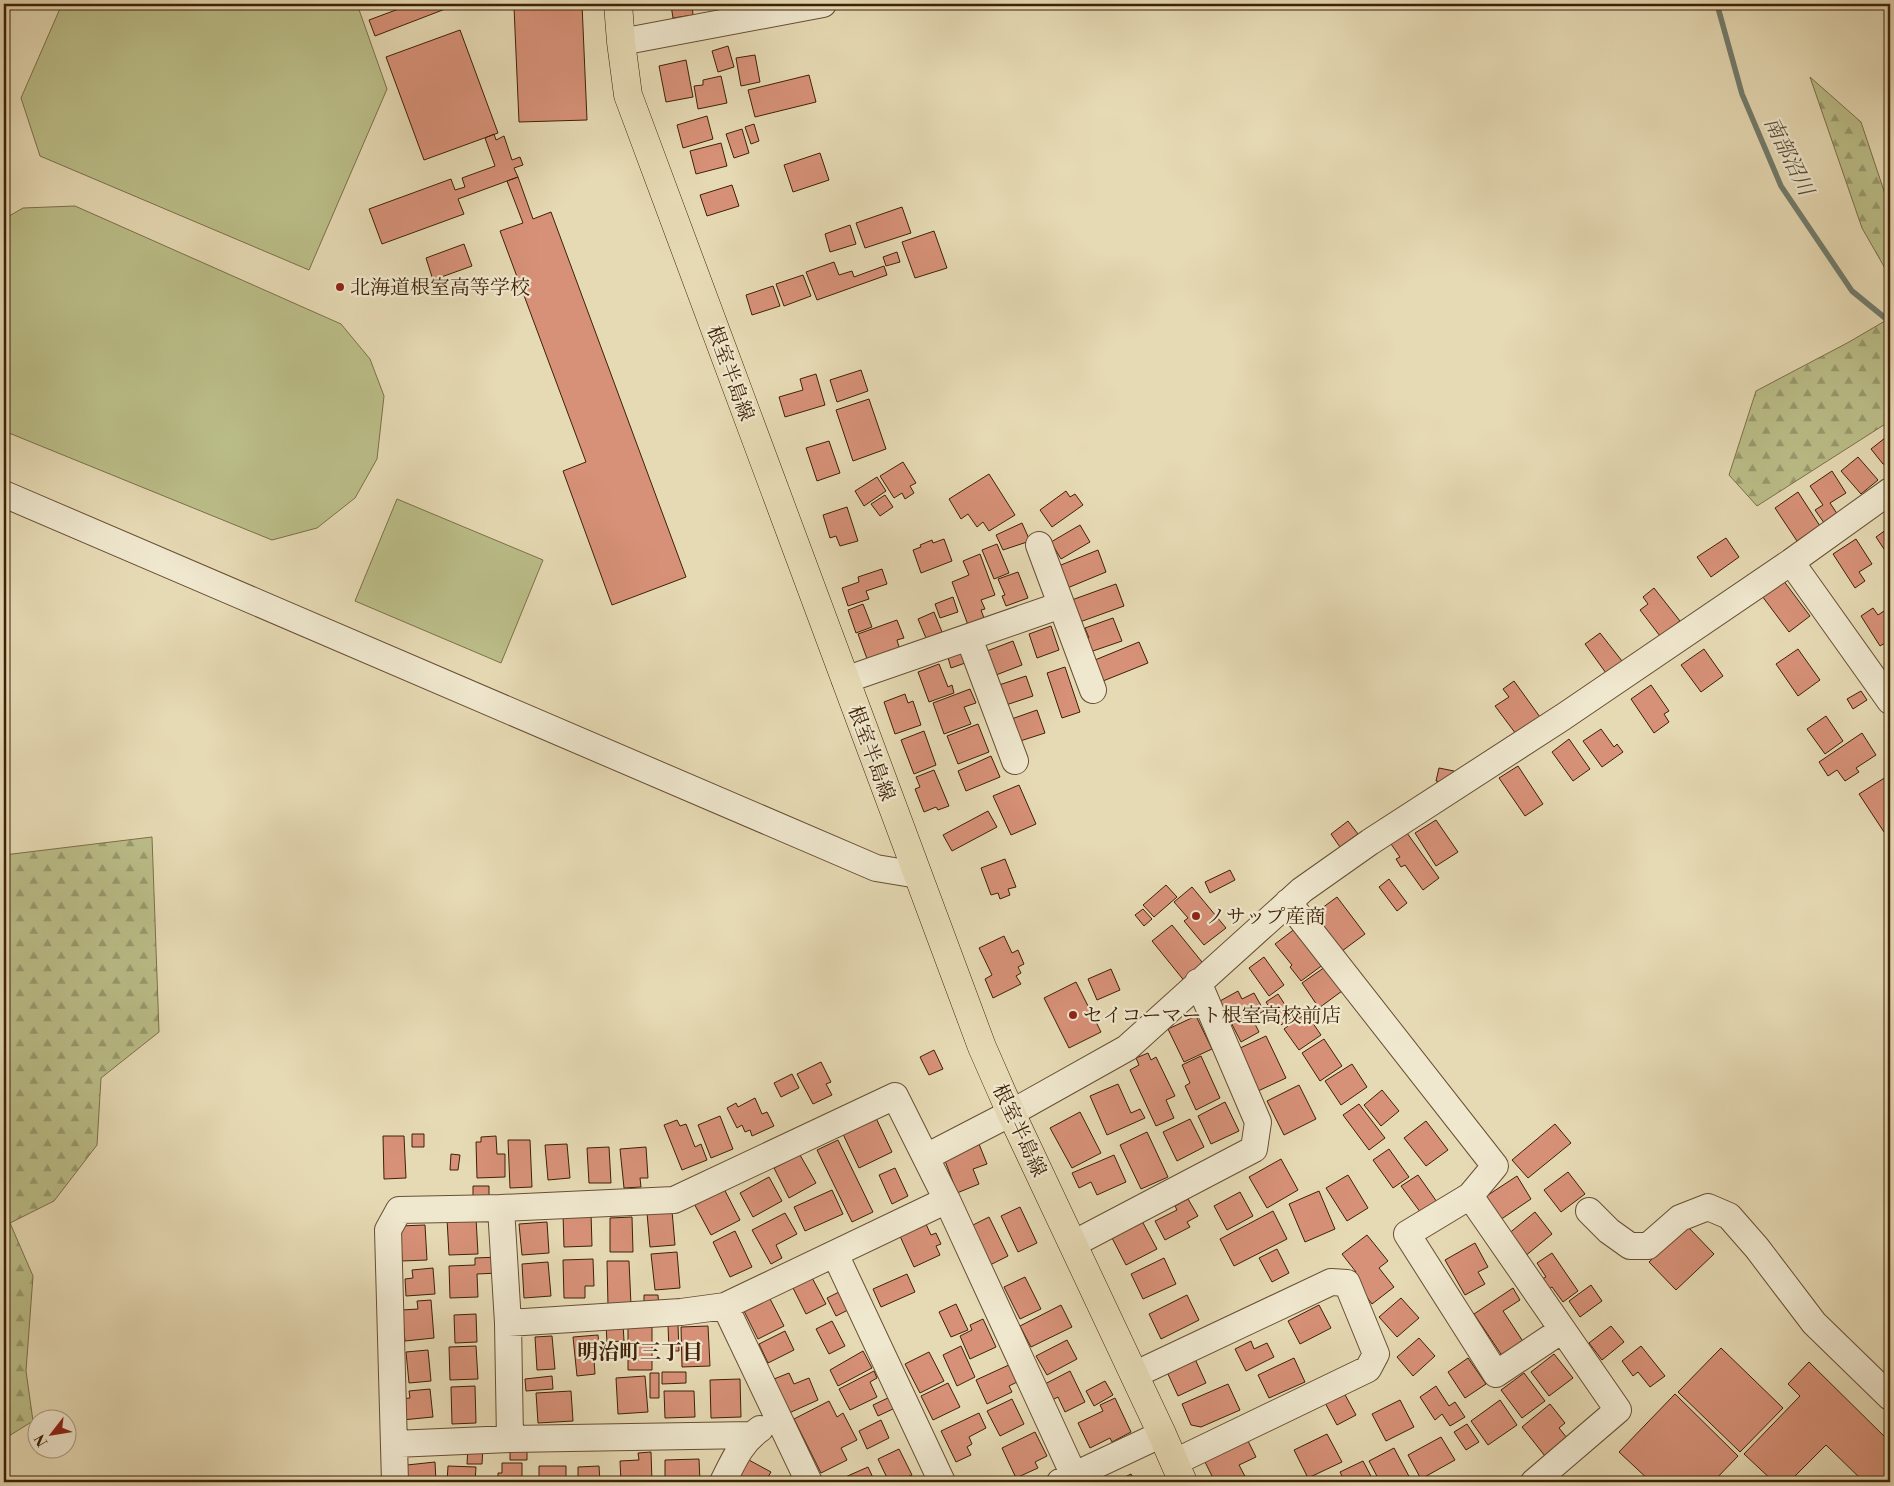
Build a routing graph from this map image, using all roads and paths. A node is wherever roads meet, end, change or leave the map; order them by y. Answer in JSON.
{"nodes":[{"id":1,"x":618,"y":4,"type":"edge"},
{"id":2,"x":823,"y":4,"type":"edge"},
{"id":3,"x":621,"y":42,"type":"junction"},
{"id":4,"x":1890,"y":491,"type":"edge"},
{"id":5,"x":4,"y":494,"type":"edge"},
{"id":6,"x":1039,"y":545,"type":"dead end"},
{"id":7,"x":1791,"y":562,"type":"junction"},
{"id":8,"x":1061,"y":605,"type":"junction"},
{"id":9,"x":969,"y":638,"type":"junction"},
{"id":10,"x":845,"y":680,"type":"junction"},
{"id":11,"x":1093,"y":690,"type":"dead end"},
{"id":12,"x":1890,"y":701,"type":"edge"},
{"id":13,"x":1015,"y":761,"type":"dead end"},
{"id":14,"x":918,"y":875,"type":"junction"},
{"id":15,"x":1288,"y":902,"type":"junction"},
{"id":16,"x":1198,"y":982,"type":"junction"},
{"id":17,"x":1011,"y":1113,"type":"junction"},
{"id":18,"x":926,"y":1157,"type":"junction"},
{"id":19,"x":1470,"y":1196,"type":"junction"},
{"id":20,"x":947,"y":1200,"type":"junction"},
{"id":21,"x":501,"y":1208,"type":"junction"},
{"id":22,"x":1589,"y":1211,"type":"dead end"},
{"id":23,"x":1073,"y":1244,"type":"junction"},
{"id":24,"x":835,"y":1254,"type":"junction"},
{"id":25,"x":724,"y":1306,"type":"junction"},
{"id":26,"x":508,"y":1323,"type":"junction"},
{"id":27,"x":1562,"y":1330,"type":"junction"},
{"id":28,"x":1134,"y":1375,"type":"junction"},
{"id":29,"x":1890,"y":1397,"type":"edge"},
{"id":30,"x":778,"y":1417,"type":"junction"},
{"id":31,"x":1162,"y":1434,"type":"junction"},
{"id":32,"x":752,"y":1435,"type":"junction"},
{"id":33,"x":510,"y":1438,"type":"junction"},
{"id":34,"x":395,"y":1444,"type":"junction"},
{"id":35,"x":1179,"y":1472,"type":"edge"},
{"id":36,"x":1070,"y":1480,"type":"edge"},
{"id":37,"x":395,"y":1482,"type":"edge"},
{"id":38,"x":723,"y":1482,"type":"edge"},
{"id":39,"x":809,"y":1482,"type":"edge"},
{"id":40,"x":942,"y":1482,"type":"edge"},
{"id":41,"x":1534,"y":1482,"type":"edge"}],
"edges":[{"from":1,"to":3,"type":"main road","name":"根室半島線"},
{"from":2,"to":3,"type":"street"},
{"from":3,"to":10,"type":"main road","name":"根室半島線"},
{"from":4,"to":7,"type":"street"},
{"from":5,"to":14,"type":"street"},
{"from":6,"to":8,"type":"street"},
{"from":7,"to":12,"type":"street"},
{"from":7,"to":15,"type":"street"},
{"from":8,"to":9,"type":"street"},
{"from":8,"to":11,"type":"street"},
{"from":9,"to":10,"type":"street"},
{"from":9,"to":13,"type":"street"},
{"from":10,"to":14,"type":"main road","name":"根室半島線"},
{"from":14,"to":17,"type":"main road","name":"根室半島線"},
{"from":15,"to":16,"type":"street"},
{"from":15,"to":19,"type":"street"},
{"from":16,"to":17,"type":"street"},
{"from":16,"to":23,"type":"street"},
{"from":17,"to":18,"type":"street"},
{"from":17,"to":23,"type":"main road","name":"根室半島線"},
{"from":18,"to":20,"type":"street"},
{"from":18,"to":21,"type":"street"},
{"from":19,"to":27,"type":"street"},
{"from":19,"to":27,"type":"street"},
{"from":20,"to":24,"type":"street"},
{"from":20,"to":36,"type":"street"},
{"from":21,"to":26,"type":"street"},
{"from":21,"to":34,"type":"street"},
{"from":22,"to":29,"type":"street"},
{"from":23,"to":28,"type":"main road","name":"根室半島線"},
{"from":24,"to":25,"type":"street"},
{"from":24,"to":40,"type":"street"},
{"from":25,"to":26,"type":"street"},
{"from":25,"to":30,"type":"street"},
{"from":26,"to":33,"type":"street"},
{"from":27,"to":41,"type":"street"},
{"from":28,"to":31,"type":"main road","name":"根室半島線"},
{"from":28,"to":35,"type":"street"},
{"from":30,"to":32,"type":"street"},
{"from":30,"to":39,"type":"street"},
{"from":31,"to":35,"type":"main road","name":"根室半島線"},
{"from":31,"to":36,"type":"street"},
{"from":32,"to":33,"type":"street"},
{"from":32,"to":38,"type":"street"},
{"from":33,"to":34,"type":"street"},
{"from":34,"to":37,"type":"street"}]}
